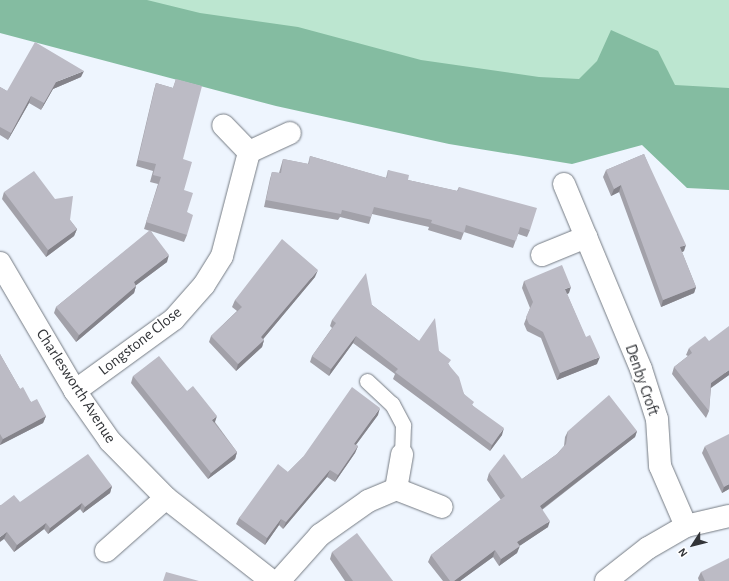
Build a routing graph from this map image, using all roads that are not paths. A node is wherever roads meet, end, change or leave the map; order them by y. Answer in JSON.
{"nodes":[{"id":1,"x":223,"y":125,"type":"dead end"},
{"id":2,"x":290,"y":133,"type":"dead end"},
{"id":3,"x":249,"y":152,"type":"junction"},
{"id":4,"x":564,"y":184,"type":"dead end"},
{"id":5,"x":586,"y":237,"type":"junction"},
{"id":6,"x":542,"y":255,"type":"dead end"},
{"id":7,"x":0,"y":263,"type":"edge"},
{"id":8,"x":367,"y":381,"type":"dead end"},
{"id":9,"x":75,"y":391,"type":"junction"},
{"id":10,"x":402,"y":455,"type":"joint"},
{"id":11,"x":396,"y":489,"type":"junction"},
{"id":12,"x":166,"y":498,"type":"junction"},
{"id":13,"x":442,"y":507,"type":"dead end"},
{"id":14,"x":729,"y":516,"type":"edge"},
{"id":15,"x":686,"y":526,"type":"junction"},
{"id":16,"x":106,"y":552,"type":"dead end"},
{"id":17,"x":272,"y":581,"type":"edge"},
{"id":18,"x":279,"y":581,"type":"edge"},
{"id":19,"x":606,"y":581,"type":"edge"}],
"edges":[{"from":1,"to":3,"type":"street"},
{"from":2,"to":3,"type":"street"},
{"from":3,"to":9,"type":"street","name":"Longstone Close"},
{"from":4,"to":5,"type":"street","name":"Denby Croft"},
{"from":5,"to":6,"type":"street"},
{"from":5,"to":15,"type":"street","name":"Denby Croft"},
{"from":7,"to":9,"type":"street","name":"Charlesworth Avenue"},
{"from":8,"to":10,"type":"lane"},
{"from":9,"to":12,"type":"street","name":"Charlesworth Avenue"},
{"from":10,"to":11,"type":"street"},
{"from":11,"to":13,"type":"street"},
{"from":11,"to":18,"type":"street"},
{"from":12,"to":16,"type":"street"},
{"from":12,"to":17,"type":"street","name":"Charlesworth Avenue"},
{"from":14,"to":15,"type":"street"},
{"from":15,"to":19,"type":"street"}]}
